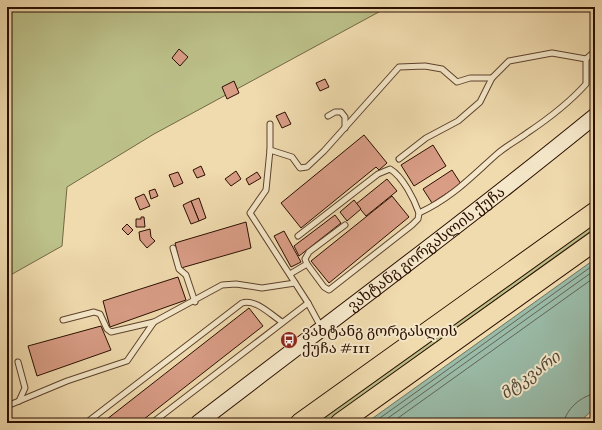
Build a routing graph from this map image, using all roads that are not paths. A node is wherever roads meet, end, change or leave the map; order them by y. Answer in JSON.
{"nodes":[{"id":1,"x":595,"y":51,"type":"edge"},
{"id":2,"x":586,"y":59,"type":"junction"},
{"id":3,"x":492,"y":78,"type":"junction"},
{"id":4,"x":328,"y":116,"type":"dead end"},
{"id":5,"x":595,"y":116,"type":"edge"},
{"id":6,"x":270,"y":124,"type":"dead end"},
{"id":7,"x":344,"y":128,"type":"junction"},
{"id":8,"x":270,"y":150,"type":"junction"},
{"id":9,"x":400,"y":159,"type":"dead end"},
{"id":10,"x":595,"y":212,"type":"edge"},
{"id":11,"x":419,"y":213,"type":"junction"},
{"id":12,"x":344,"y":225,"type":"dead end"},
{"id":13,"x":298,"y":236,"type":"dead end"},
{"id":14,"x":595,"y":241,"type":"edge"},
{"id":15,"x":173,"y":248,"type":"dead end"},
{"id":16,"x":307,"y":264,"type":"junction"},
{"id":17,"x":290,"y":274,"type":"junction"},
{"id":18,"x":295,"y":284,"type":"junction"},
{"id":19,"x":195,"y":302,"type":"junction"},
{"id":20,"x":308,"y":303,"type":"junction"},
{"id":21,"x":63,"y":320,"type":"dead end"},
{"id":22,"x":154,"y":322,"type":"junction"},
{"id":23,"x":282,"y":322,"type":"junction"},
{"id":24,"x":322,"y":329,"type":"junction"},
{"id":25,"x":18,"y":362,"type":"dead end"},
{"id":26,"x":19,"y":401,"type":"junction"},
{"id":27,"x":7,"y":406,"type":"edge"},
{"id":28,"x":86,"y":423,"type":"edge"},
{"id":29,"x":152,"y":423,"type":"edge"},
{"id":30,"x":198,"y":423,"type":"edge"},
{"id":31,"x":300,"y":423,"type":"edge"},
{"id":32,"x":340,"y":423,"type":"edge"}],
"edges":[{"from":1,"to":2,"type":"lane"},
{"from":2,"to":3,"type":"lane"},
{"from":2,"to":11,"type":"lane"},
{"from":3,"to":7,"type":"lane"},
{"from":3,"to":9,"type":"lane"},
{"from":4,"to":7,"type":"lane"},
{"from":5,"to":24,"type":"street","name":"ვახტანგ გორგასლის ქუჩა"},
{"from":6,"to":8,"type":"lane"},
{"from":7,"to":8,"type":"lane"},
{"from":8,"to":17,"type":"lane"},
{"from":10,"to":31,"type":"highway"},
{"from":11,"to":13,"type":"lane"},
{"from":11,"to":16,"type":"lane"},
{"from":12,"to":16,"type":"lane"},
{"from":14,"to":32,"type":"highway"},
{"from":15,"to":19,"type":"lane"},
{"from":16,"to":17,"type":"lane"},
{"from":17,"to":18,"type":"lane"},
{"from":18,"to":19,"type":"lane"},
{"from":18,"to":20,"type":"lane"},
{"from":19,"to":22,"type":"lane"},
{"from":20,"to":23,"type":"lane"},
{"from":20,"to":24,"type":"lane"},
{"from":21,"to":22,"type":"lane"},
{"from":22,"to":26,"type":"lane"},
{"from":23,"to":28,"type":"lane"},
{"from":23,"to":29,"type":"lane"},
{"from":24,"to":30,"type":"street","name":"ვახტანგ გორგასლის ქუჩა"},
{"from":25,"to":26,"type":"lane"},
{"from":26,"to":27,"type":"lane"}]}
